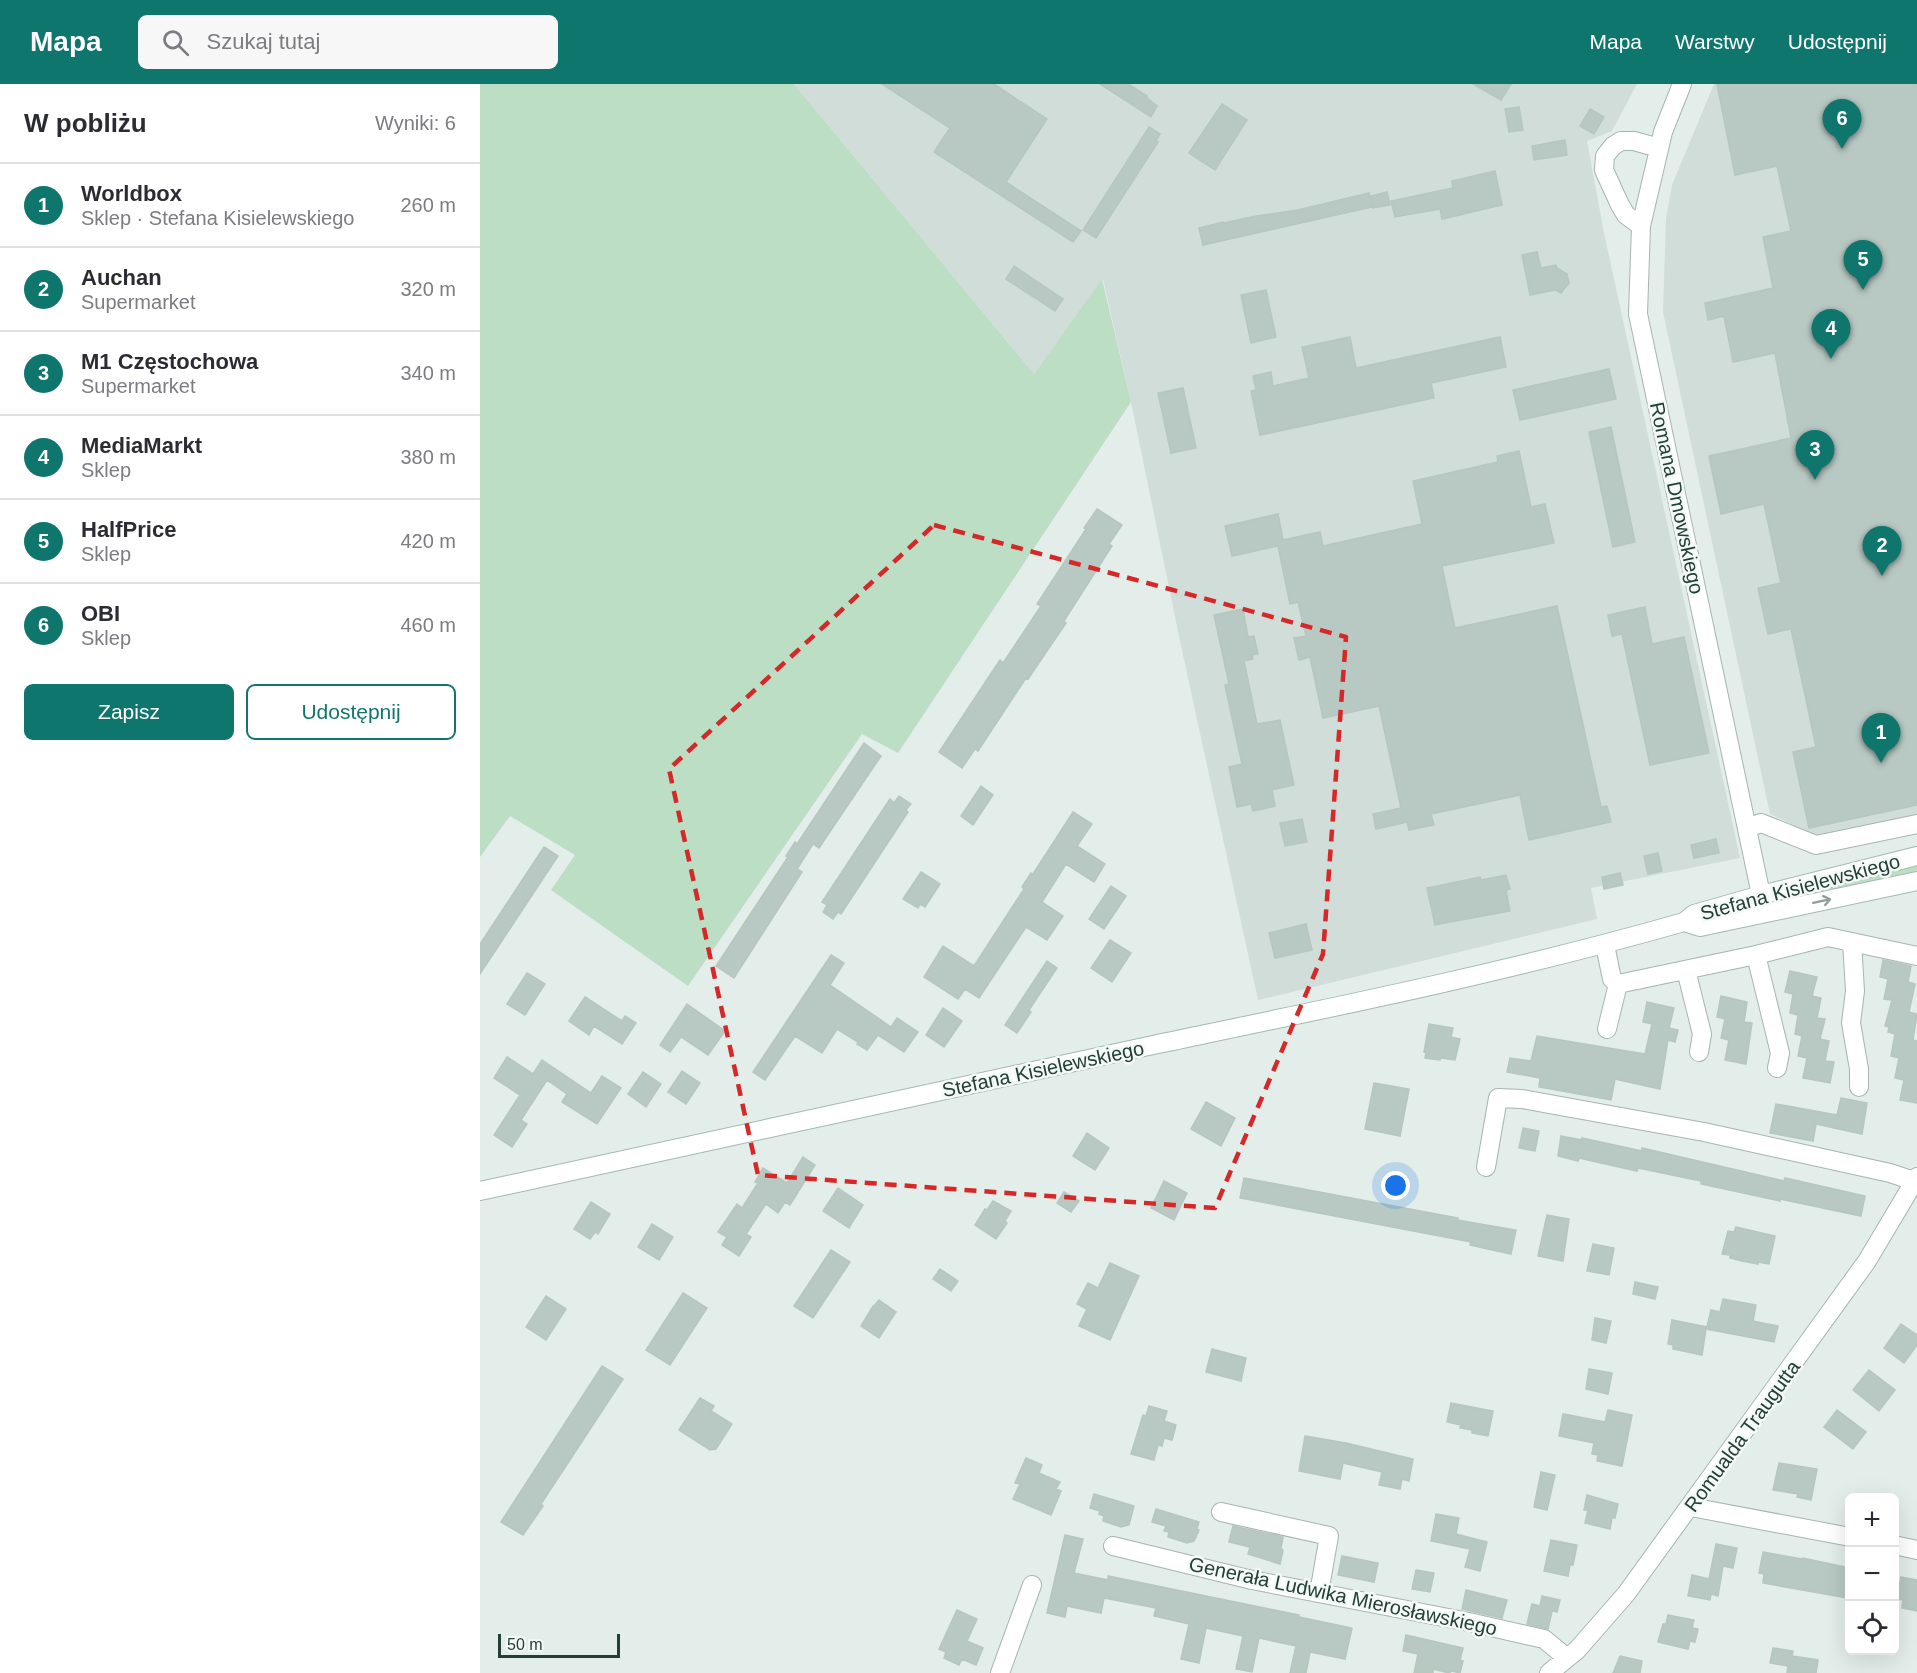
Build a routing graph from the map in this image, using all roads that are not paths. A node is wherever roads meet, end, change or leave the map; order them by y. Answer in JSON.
{"nodes":[{"id":1,"x":1682,"y":84,"type":"edge"},
{"id":2,"x":1659,"y":148,"type":"junction"},
{"id":3,"x":1641,"y":226,"type":"junction"},
{"id":4,"x":1917,"y":824,"type":"edge"},
{"id":5,"x":1747,"y":828,"type":"junction"},
{"id":6,"x":1917,"y":856,"type":"edge"},
{"id":7,"x":1917,"y":881,"type":"edge"},
{"id":8,"x":1761,"y":895,"type":"junction"},
{"id":9,"x":1765,"y":914,"type":"junction"},
{"id":10,"x":1684,"y":922,"type":"junction"},
{"id":11,"x":1852,"y":942,"type":"junction"},
{"id":12,"x":1605,"y":945,"type":"junction"},
{"id":13,"x":1756,"y":955,"type":"junction"},
{"id":14,"x":1917,"y":956,"type":"edge"},
{"id":15,"x":1686,"y":970,"type":"junction"},
{"id":16,"x":1618,"y":984,"type":"junction"},
{"id":17,"x":1607,"y":1029,"type":"dead end"},
{"id":18,"x":1699,"y":1052,"type":"dead end"},
{"id":19,"x":1777,"y":1068,"type":"dead end"},
{"id":20,"x":1860,"y":1087,"type":"dead end"},
{"id":21,"x":1486,"y":1167,"type":"dead end"},
{"id":22,"x":1915,"y":1179,"type":"edge"},
{"id":23,"x":480,"y":1191,"type":"edge"},
{"id":24,"x":1691,"y":1507,"type":"junction"},
{"id":25,"x":1221,"y":1512,"type":"dead end"},
{"id":26,"x":1845,"y":1536,"type":"edge"},
{"id":27,"x":1113,"y":1546,"type":"dead end"},
{"id":28,"x":1899,"y":1546,"type":"edge"},
{"id":29,"x":1917,"y":1550,"type":"edge"},
{"id":30,"x":1032,"y":1585,"type":"dead end"},
{"id":31,"x":1319,"y":1593,"type":"junction"},
{"id":32,"x":1567,"y":1658,"type":"junction"},
{"id":33,"x":1000,"y":1673,"type":"edge"},
{"id":34,"x":1549,"y":1673,"type":"edge"}],
"edges":[{"from":1,"to":2,"type":"street","name":"Romana Dmowskiego"},
{"from":2,"to":3,"type":"street","name":"Romana Dmowskiego"},
{"from":2,"to":3,"type":"street"},
{"from":3,"to":5,"type":"street","name":"Romana Dmowskiego"},
{"from":4,"to":5,"type":"street"},
{"from":5,"to":8,"type":"street","name":"Romana Dmowskiego"},
{"from":6,"to":8,"type":"street","name":"Stefana Kisielewskiego"},
{"from":9,"to":7,"type":"street","name":"Stefana Kisielewskiego","one_way":true},
{"from":8,"to":9,"type":"street","name":"Romana Dmowskiego"},
{"from":8,"to":10,"type":"street","name":"Stefana Kisielewskiego"},
{"from":9,"to":10,"type":"street","name":"Stefana Kisielewskiego"},
{"from":10,"to":12,"type":"street","name":"Stefana Kisielewskiego"},
{"from":11,"to":13,"type":"street"},
{"from":11,"to":14,"type":"street"},
{"from":11,"to":20,"type":"street"},
{"from":12,"to":16,"type":"street"},
{"from":12,"to":23,"type":"street","name":"Stefana Kisielewskiego"},
{"from":13,"to":15,"type":"street"},
{"from":13,"to":19,"type":"street"},
{"from":15,"to":16,"type":"street"},
{"from":15,"to":18,"type":"street"},
{"from":16,"to":17,"type":"street"},
{"from":21,"to":22,"type":"street","name":"Romualda Traugutta"},
{"from":22,"to":24,"type":"street","name":"Romualda Traugutta"},
{"from":24,"to":26,"type":"street"},
{"from":24,"to":32,"type":"street","name":"Romualda Traugutta"},
{"from":25,"to":31,"type":"street"},
{"from":27,"to":31,"type":"street","name":"Generała Ludwika Mierosławskiego"},
{"from":28,"to":29,"type":"street"},
{"from":30,"to":33,"type":"street"},
{"from":31,"to":32,"type":"street","name":"Generała Ludwika Mierosławskiego"},
{"from":32,"to":34,"type":"street","name":"Romualda Traugutta"}]}
